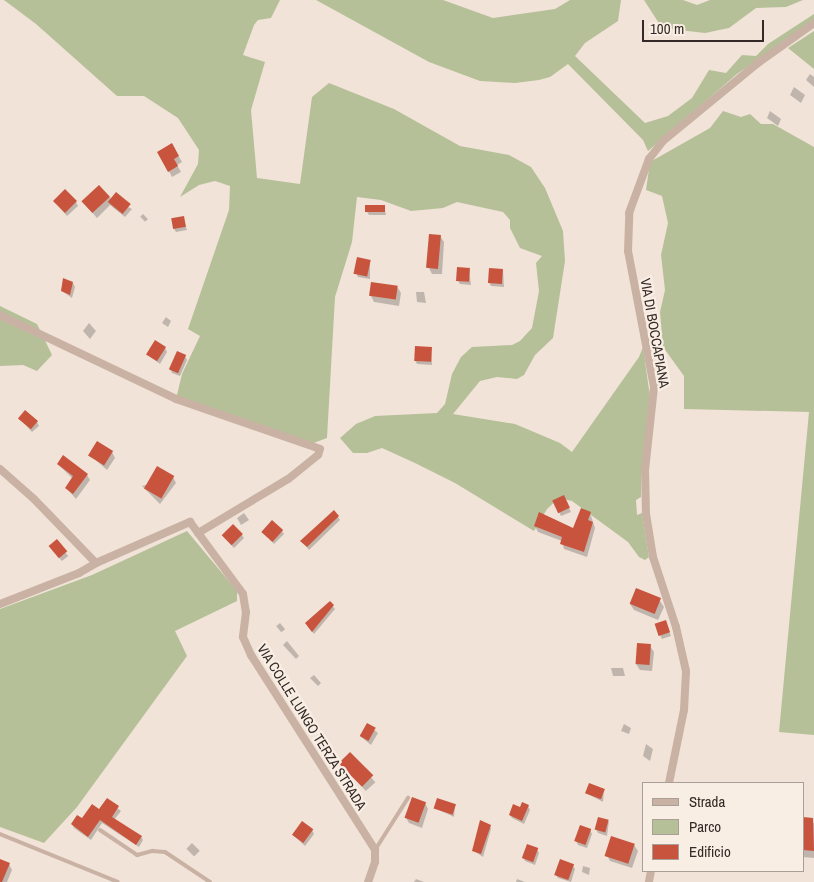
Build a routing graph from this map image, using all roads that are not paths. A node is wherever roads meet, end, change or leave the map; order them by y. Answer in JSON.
{"nodes":[{"id":1,"x":814,"y":23,"type":"edge"},
{"id":2,"x":0,"y":315,"type":"edge"},
{"id":3,"x":0,"y":469,"type":"edge"},
{"id":4,"x":198,"y":534,"type":"junction"},
{"id":5,"x":96,"y":563,"type":"junction"},
{"id":6,"x":0,"y":604,"type":"edge"},
{"id":7,"x":669,"y":782,"type":"edge"},
{"id":8,"x":408,"y":798,"type":"dead end"},
{"id":9,"x":100,"y":830,"type":"dead end"},
{"id":10,"x":0,"y":834,"type":"edge"},
{"id":11,"x":375,"y":850,"type":"junction"},
{"id":12,"x":118,"y":882,"type":"edge"},
{"id":13,"x":210,"y":882,"type":"edge"},
{"id":14,"x":368,"y":882,"type":"edge"}],
"edges":[{"from":1,"to":7,"type":"street","name":"VIA DI BOCCAPIANA"},
{"from":2,"to":4,"type":"street"},
{"from":3,"to":5,"type":"street"},
{"from":4,"to":5,"type":"street"},
{"from":4,"to":11,"type":"street","name":"VIA COLLE LUNGO TERZA STRADA"},
{"from":5,"to":6,"type":"street"},
{"from":8,"to":11,"type":"lane"},
{"from":9,"to":13,"type":"lane"},
{"from":10,"to":12,"type":"lane"},
{"from":11,"to":14,"type":"street"}]}
